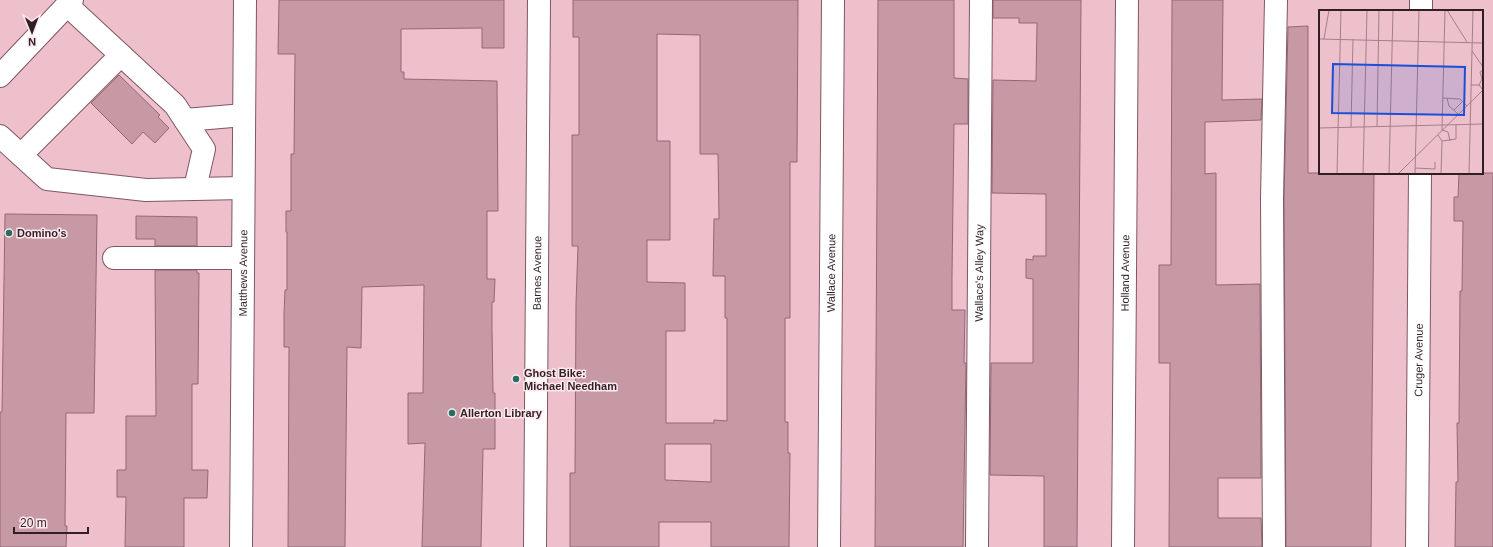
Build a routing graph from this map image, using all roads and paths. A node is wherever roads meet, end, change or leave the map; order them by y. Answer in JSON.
{"nodes":[{"id":1,"x":244,"y":0,"type":"edge"},
{"id":2,"x":539,"y":0,"type":"edge"},
{"id":3,"x":833,"y":0,"type":"edge"},
{"id":4,"x":981,"y":0,"type":"edge"},
{"id":5,"x":1127,"y":0,"type":"edge"},
{"id":6,"x":1276,"y":0,"type":"edge"},
{"id":7,"x":70,"y":2,"type":"edge"},
{"id":8,"x":121,"y":55,"type":"junction"},
{"id":9,"x":0,"y":76,"type":"edge"},
{"id":10,"x":244,"y":115,"type":"junction"},
{"id":11,"x":185,"y":120,"type":"junction"},
{"id":12,"x":0,"y":136,"type":"edge"},
{"id":13,"x":21,"y":155,"type":"junction"},
{"id":14,"x":1420,"y":174,"type":"edge"},
{"id":15,"x":195,"y":188,"type":"junction"},
{"id":16,"x":243,"y":188,"type":"junction"},
{"id":17,"x":114,"y":258,"type":"dead end"},
{"id":18,"x":243,"y":258,"type":"junction"},
{"id":19,"x":241,"y":547,"type":"edge"},
{"id":20,"x":535,"y":547,"type":"edge"},
{"id":21,"x":829,"y":547,"type":"edge"},
{"id":22,"x":977,"y":547,"type":"edge"},
{"id":23,"x":1123,"y":547,"type":"edge"},
{"id":24,"x":1274,"y":547,"type":"edge"},
{"id":25,"x":1417,"y":547,"type":"edge"}],
"edges":[{"from":1,"to":10,"type":"street","name":"Matthews Avenue"},
{"from":2,"to":20,"type":"street","name":"Barnes Avenue"},
{"from":3,"to":21,"type":"street","name":"Wallace Avenue"},
{"from":4,"to":22,"type":"street","name":"Wallace's Alley Way"},
{"from":5,"to":23,"type":"street","name":"Holland Avenue"},
{"from":6,"to":24,"type":"street"},
{"from":7,"to":8,"type":"street"},
{"from":7,"to":9,"type":"street"},
{"from":8,"to":11,"type":"street"},
{"from":8,"to":13,"type":"street"},
{"from":10,"to":11,"type":"street"},
{"from":10,"to":16,"type":"street","name":"Matthews Avenue"},
{"from":11,"to":15,"type":"street"},
{"from":12,"to":13,"type":"street"},
{"from":13,"to":15,"type":"street"},
{"from":14,"to":25,"type":"street","name":"Cruger Avenue"},
{"from":15,"to":16,"type":"street"},
{"from":16,"to":18,"type":"street","name":"Matthews Avenue"},
{"from":17,"to":18,"type":"street"},
{"from":18,"to":19,"type":"street","name":"Matthews Avenue"}]}
